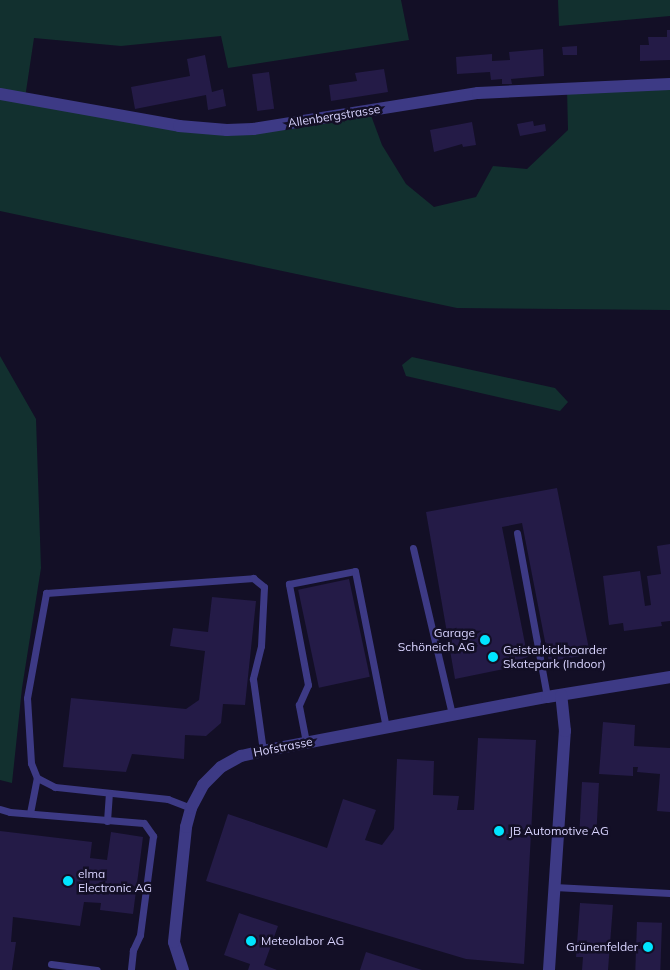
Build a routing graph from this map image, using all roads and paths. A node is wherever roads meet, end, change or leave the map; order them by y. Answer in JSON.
{"nodes":[{"id":1,"x":670,"y":84,"type":"edge"},
{"id":2,"x":0,"y":94,"type":"edge"},
{"id":3,"x":517,"y":533,"type":"dead end"},
{"id":4,"x":413,"y":548,"type":"dead end"},
{"id":5,"x":670,"y":677,"type":"edge"},
{"id":6,"x":561,"y":695,"type":"junction"},
{"id":7,"x":547,"y":697,"type":"junction"},
{"id":8,"x":452,"y":714,"type":"junction"},
{"id":9,"x":386,"y":727,"type":"junction"},
{"id":10,"x":306,"y":742,"type":"junction"},
{"id":11,"x":263,"y":750,"type":"junction"},
{"id":12,"x":37,"y":778,"type":"junction"},
{"id":13,"x":109,"y":794,"type":"junction"},
{"id":14,"x":191,"y":808,"type":"junction"},
{"id":15,"x":0,"y":809,"type":"edge"},
{"id":16,"x":30,"y":813,"type":"junction"},
{"id":17,"x":107,"y":820,"type":"junction"},
{"id":18,"x":554,"y":887,"type":"junction"},
{"id":19,"x":670,"y":893,"type":"edge"},
{"id":20,"x":51,"y":964,"type":"dead end"},
{"id":21,"x":97,"y":970,"type":"edge"},
{"id":22,"x":131,"y":970,"type":"edge"},
{"id":23,"x":183,"y":970,"type":"edge"},
{"id":24,"x":549,"y":970,"type":"edge"}],
"edges":[{"from":1,"to":2,"type":"street","name":"Allenbergstrasse"},
{"from":3,"to":7,"type":"lane"},
{"from":4,"to":8,"type":"lane"},
{"from":5,"to":6,"type":"street","name":"Hofstrasse"},
{"from":6,"to":7,"type":"street","name":"Hofstrasse"},
{"from":6,"to":18,"type":"street"},
{"from":7,"to":8,"type":"street","name":"Hofstrasse"},
{"from":8,"to":9,"type":"street","name":"Hofstrasse"},
{"from":9,"to":10,"type":"street","name":"Hofstrasse"},
{"from":9,"to":10,"type":"lane"},
{"from":10,"to":11,"type":"street","name":"Hofstrasse"},
{"from":11,"to":12,"type":"lane"},
{"from":11,"to":14,"type":"street","name":"Hofstrasse"},
{"from":12,"to":13,"type":"lane"},
{"from":12,"to":16,"type":"lane"},
{"from":13,"to":14,"type":"lane"},
{"from":13,"to":17,"type":"lane"},
{"from":14,"to":23,"type":"street","name":"Hofstrasse"},
{"from":15,"to":16,"type":"lane"},
{"from":16,"to":17,"type":"lane"},
{"from":17,"to":22,"type":"lane"},
{"from":18,"to":19,"type":"lane"},
{"from":18,"to":24,"type":"street"},
{"from":20,"to":21,"type":"lane"}]}
